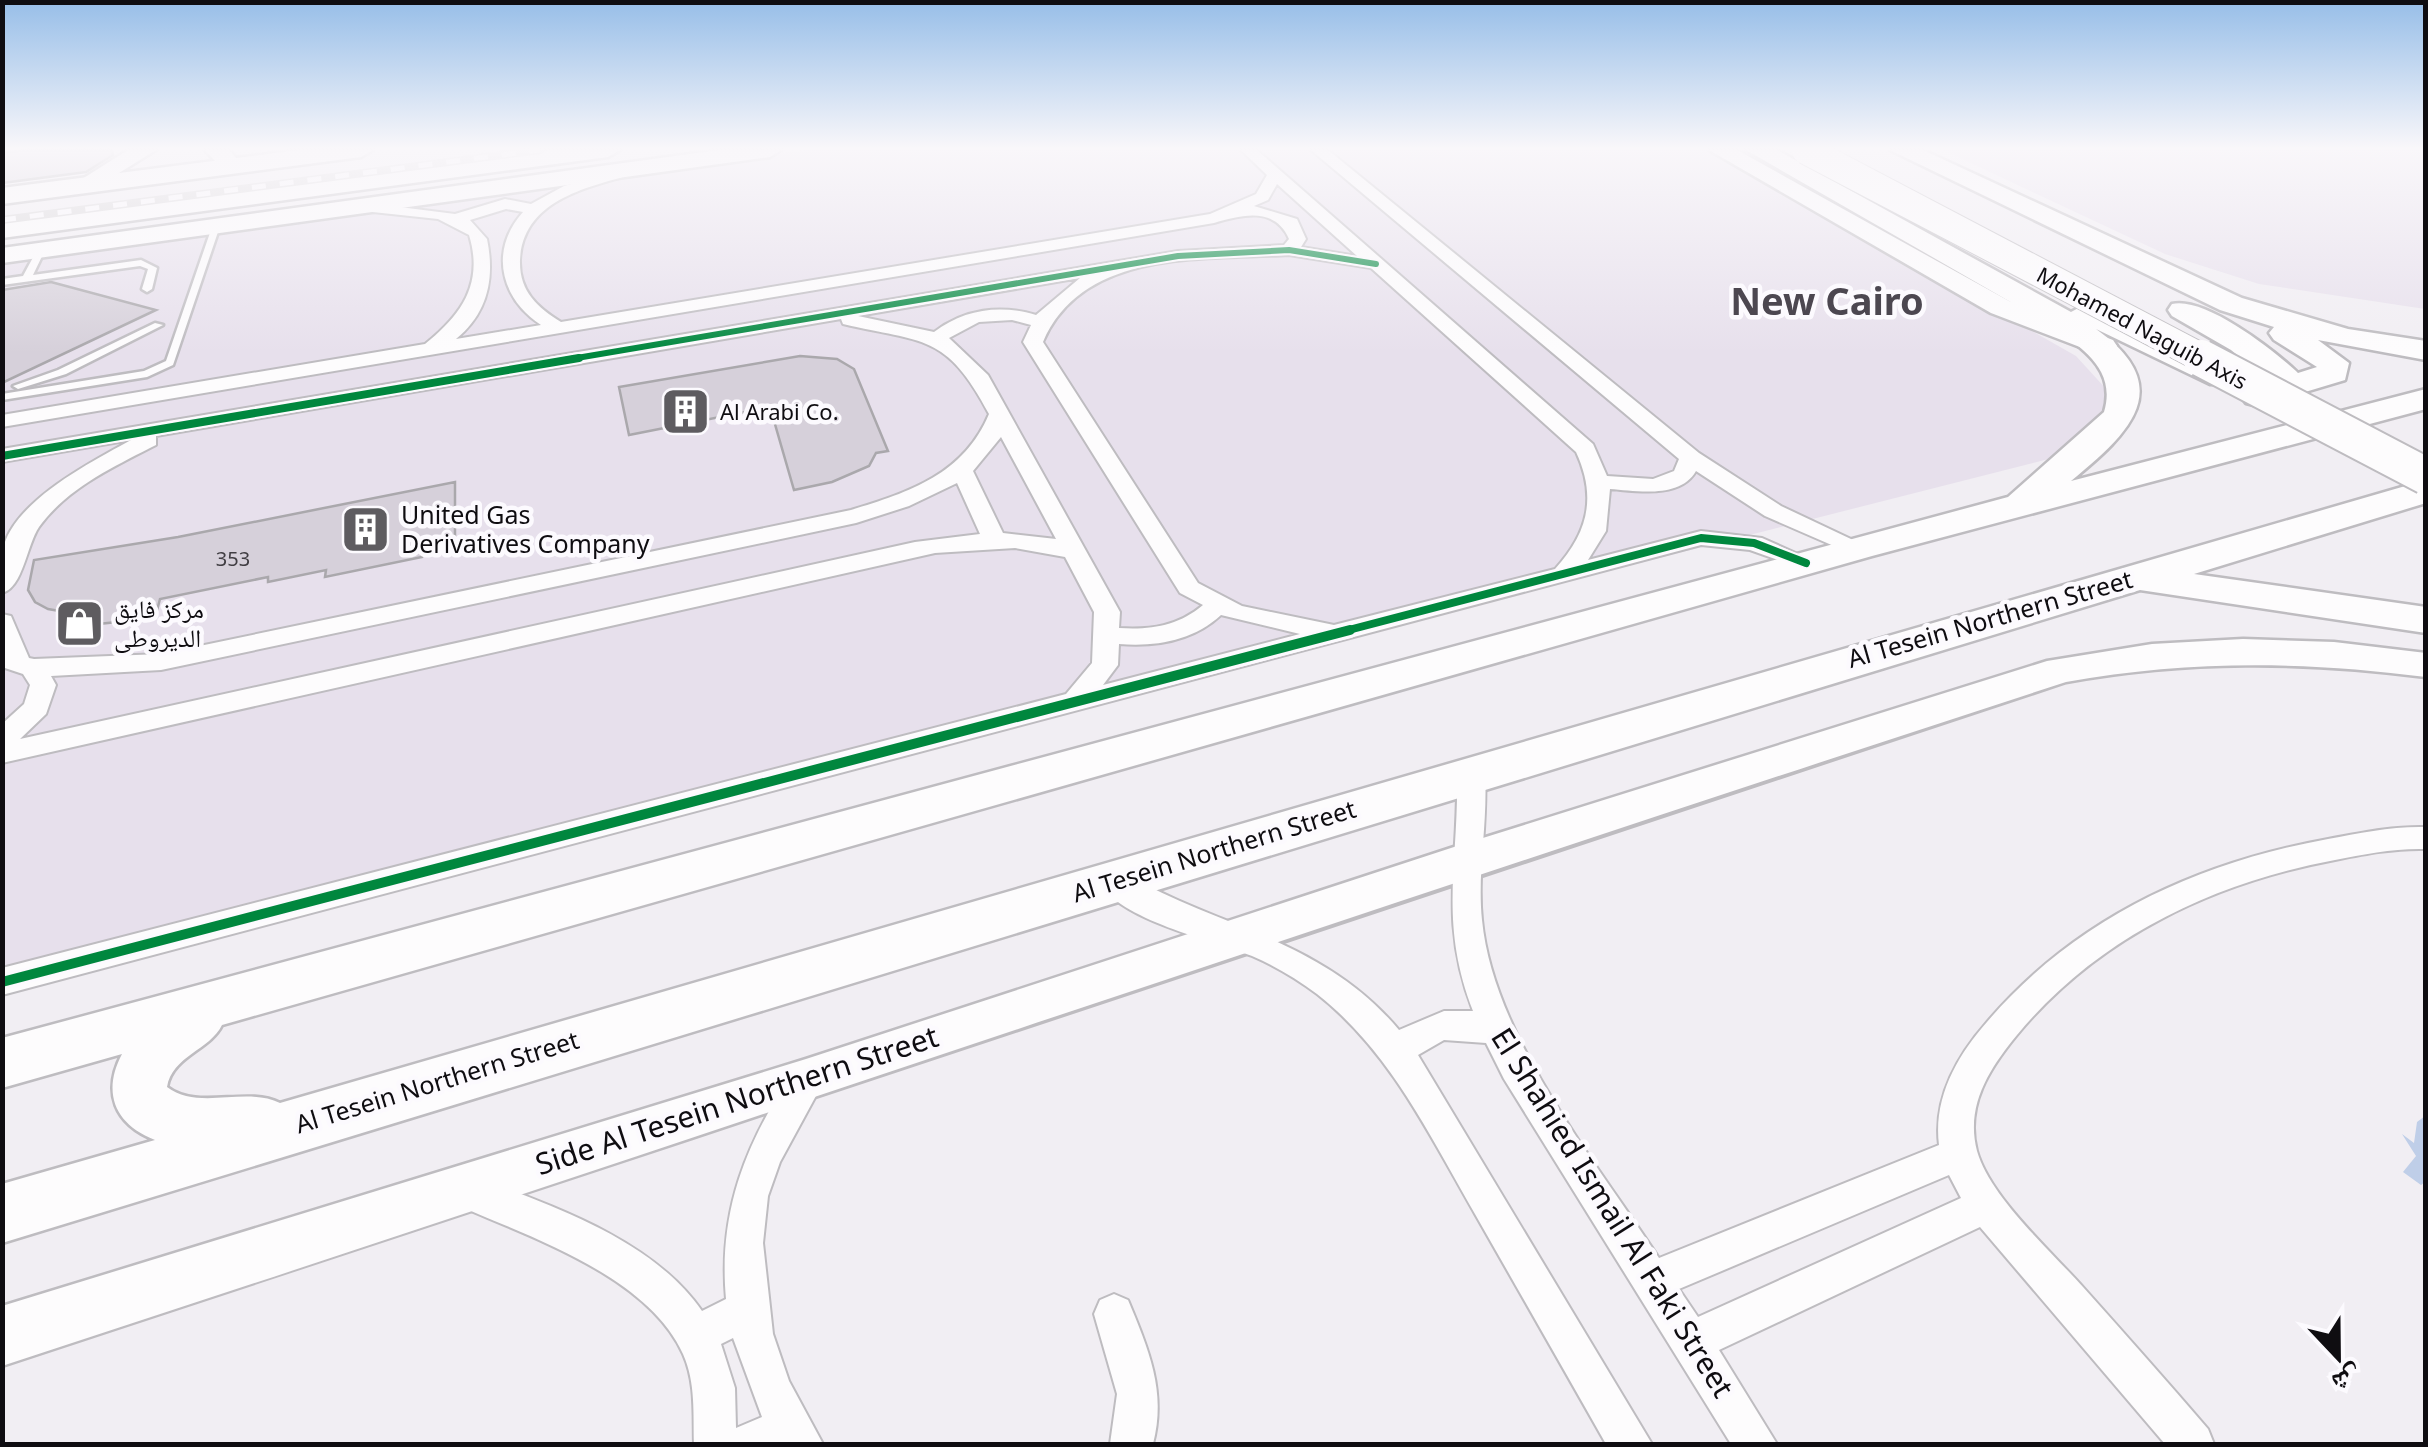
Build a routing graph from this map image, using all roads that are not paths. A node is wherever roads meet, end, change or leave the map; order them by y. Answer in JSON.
{"nodes":[{"id":1,"x":97,"y":218,"type":"edge"},
{"id":2,"x":280,"y":218,"type":"edge"},
{"id":3,"x":444,"y":218,"type":"edge"},
{"id":4,"x":461,"y":218,"type":"edge"},
{"id":5,"x":526,"y":218,"type":"edge"},
{"id":6,"x":1210,"y":218,"type":"edge"},
{"id":7,"x":1277,"y":218,"type":"edge"},
{"id":8,"x":1324,"y":218,"type":"edge"},
{"id":9,"x":1400,"y":218,"type":"edge"},
{"id":10,"x":1841,"y":218,"type":"edge"},
{"id":11,"x":1877,"y":218,"type":"edge"},
{"id":12,"x":1902,"y":218,"type":"edge"},
{"id":13,"x":1933,"y":218,"type":"edge"},
{"id":14,"x":1971,"y":218,"type":"edge"},
{"id":15,"x":2004,"y":218,"type":"edge"},
{"id":16,"x":2046,"y":218,"type":"edge"},
{"id":17,"x":456,"y":219,"type":"junction"},
{"id":18,"x":216,"y":226,"type":"junction"},
{"id":19,"x":2,"y":230,"type":"edge"},
{"id":20,"x":42,"y":250,"type":"junction"},
{"id":21,"x":1289,"y":250,"type":"junction"},
{"id":22,"x":2,"y":256,"type":"edge"},
{"id":23,"x":1376,"y":264,"type":"junction"},
{"id":24,"x":1104,"y":267,"type":"junction"},
{"id":25,"x":26,"y":278,"type":"junction"},
{"id":26,"x":2,"y":282,"type":"edge"},
{"id":27,"x":147,"y":289,"type":"dead end"},
{"id":28,"x":2230,"y":304,"type":"junction"},
{"id":29,"x":813,"y":319,"type":"junction"},
{"id":30,"x":1039,"y":322,"type":"junction"},
{"id":31,"x":158,"y":325,"type":"dead end"},
{"id":32,"x":560,"y":329,"type":"junction"},
{"id":33,"x":936,"y":338,"type":"junction"},
{"id":34,"x":2103,"y":346,"type":"junction"},
{"id":35,"x":426,"y":351,"type":"junction"},
{"id":36,"x":2426,"y":351,"type":"edge"},
{"id":37,"x":2285,"y":378,"type":"junction"},
{"id":38,"x":2253,"y":387,"type":"junction"},
{"id":39,"x":2,"y":389,"type":"edge"},
{"id":40,"x":2,"y":397,"type":"edge"},
{"id":41,"x":2426,"y":399,"type":"edge"},
{"id":42,"x":999,"y":414,"type":"junction"},
{"id":43,"x":2,"y":421,"type":"edge"},
{"id":44,"x":170,"y":428,"type":"junction"},
{"id":45,"x":2426,"y":448,"type":"edge"},
{"id":46,"x":2,"y":456,"type":"edge"},
{"id":47,"x":1691,"y":458,"type":"junction"},
{"id":48,"x":962,"y":470,"type":"junction"},
{"id":49,"x":2426,"y":476,"type":"edge"},
{"id":50,"x":1600,"y":482,"type":"junction"},
{"id":51,"x":2426,"y":490,"type":"edge"},
{"id":52,"x":2017,"y":507,"type":"junction"},
{"id":53,"x":994,"y":540,"type":"junction"},
{"id":54,"x":1858,"y":548,"type":"junction"},
{"id":55,"x":1073,"y":552,"type":"junction"},
{"id":56,"x":1806,"y":563,"type":"junction"},
{"id":57,"x":1564,"y":574,"type":"junction"},
{"id":58,"x":2130,"y":578,"type":"junction"},
{"id":59,"x":2,"y":586,"type":"edge"},
{"id":60,"x":1217,"y":606,"type":"junction"},
{"id":61,"x":2426,"y":620,"type":"edge"},
{"id":62,"x":2,"y":622,"type":"edge"},
{"id":63,"x":1334,"y":633,"type":"junction"},
{"id":64,"x":1110,"y":635,"type":"junction"},
{"id":65,"x":18,"y":662,"type":"edge"},
{"id":66,"x":2426,"y":665,"type":"edge"},
{"id":67,"x":1076,"y":700,"type":"junction"},
{"id":68,"x":2,"y":740,"type":"edge"},
{"id":69,"x":2,"y":753,"type":"edge"},
{"id":70,"x":1471,"y":774,"type":"junction"},
{"id":71,"x":2426,"y":838,"type":"edge"},
{"id":72,"x":1470,"y":859,"type":"junction"},
{"id":73,"x":1114,"y":881,"type":"junction"},
{"id":74,"x":1240,"y":937,"type":"junction"},
{"id":75,"x":2,"y":982,"type":"edge"},
{"id":76,"x":258,"y":992,"type":"junction"},
{"id":77,"x":1497,"y":1031,"type":"junction"},
{"id":78,"x":1398,"y":1052,"type":"junction"},
{"id":79,"x":2,"y":1063,"type":"edge"},
{"id":80,"x":806,"y":1080,"type":"junction"},
{"id":81,"x":315,"y":1119,"type":"junction"},
{"id":82,"x":1959,"y":1154,"type":"junction"},
{"id":83,"x":462,"y":1190,"type":"junction"},
{"id":84,"x":1988,"y":1204,"type":"junction"},
{"id":85,"x":2,"y":1214,"type":"edge"},
{"id":86,"x":1650,"y":1280,"type":"junction"},
{"id":87,"x":749,"y":1309,"type":"junction"},
{"id":88,"x":1114,"y":1314,"type":"dead end"},
{"id":89,"x":698,"y":1334,"type":"junction"},
{"id":90,"x":2,"y":1336,"type":"edge"},
{"id":91,"x":1690,"y":1342,"type":"junction"},
{"id":92,"x":795,"y":1436,"type":"edge"},
{"id":93,"x":715,"y":1444,"type":"edge"},
{"id":94,"x":750,"y":1444,"type":"edge"},
{"id":95,"x":1132,"y":1444,"type":"edge"},
{"id":96,"x":1630,"y":1444,"type":"edge"},
{"id":97,"x":1755,"y":1444,"type":"edge"},
{"id":98,"x":2193,"y":1444,"type":"edge"}],
"edges":[{"from":1,"to":19,"type":"main road"},
{"from":2,"to":18,"type":"main road"},
{"from":3,"to":17,"type":"street"},
{"from":4,"to":17,"type":"street"},
{"from":5,"to":32,"type":"street"},
{"from":6,"to":32,"type":"street"},
{"from":7,"to":21,"type":"street"},
{"from":8,"to":23,"type":"street"},
{"from":9,"to":47,"type":"street"},
{"from":10,"to":34,"type":"main road"},
{"from":11,"to":34,"type":"main road"},
{"from":12,"to":38,"type":"main road","bridge":true},
{"from":13,"to":38,"type":"main road","name":"Mohamed Naguib Axis","bridge":true},
{"from":14,"to":37,"type":"main road","name":"Mohamed Naguib Axis"},
{"from":15,"to":37,"type":"main road"},
{"from":16,"to":28,"type":"main road"},
{"from":17,"to":35,"type":"street"},
{"from":18,"to":20,"type":"main road"},
{"from":18,"to":40,"type":"lane"},
{"from":20,"to":22,"type":"main road"},
{"from":20,"to":25,"type":"lane"},
{"from":21,"to":23,"type":"street"},
{"from":21,"to":24,"type":"street"},
{"from":23,"to":50,"type":"street"},
{"from":24,"to":29,"type":"street"},
{"from":24,"to":30,"type":"street"},
{"from":25,"to":26,"type":"lane"},
{"from":25,"to":27,"type":"lane"},
{"from":28,"to":34,"type":"main road"},
{"from":28,"to":36,"type":"main road"},
{"from":29,"to":33,"type":"street"},
{"from":29,"to":44,"type":"street"},
{"from":30,"to":33,"type":"street"},
{"from":30,"to":60,"type":"street"},
{"from":31,"to":39,"type":"lane"},
{"from":32,"to":35,"type":"street"},
{"from":33,"to":42,"type":"street"},
{"from":34,"to":52,"type":"main road"},
{"from":35,"to":43,"type":"street"},
{"from":37,"to":45,"type":"main road","name":"Mohamed Naguib Axis"},
{"from":38,"to":49,"type":"main road","name":"Mohamed Naguib Axis","bridge":true},
{"from":41,"to":52,"type":"main road"},
{"from":42,"to":48,"type":"street"},
{"from":42,"to":55,"type":"street"},
{"from":44,"to":46,"type":"street"},
{"from":44,"to":59,"type":"street"},
{"from":47,"to":50,"type":"street"},
{"from":47,"to":54,"type":"street"},
{"from":48,"to":53,"type":"street"},
{"from":48,"to":65,"type":"street"},
{"from":50,"to":57,"type":"street"},
{"from":51,"to":58,"type":"main road","name":"Al Tesein Northern Street"},
{"from":52,"to":54,"type":"main road"},
{"from":53,"to":55,"type":"street"},
{"from":53,"to":69,"type":"street"},
{"from":54,"to":56,"type":"main road"},
{"from":55,"to":64,"type":"street"},
{"from":56,"to":57,"type":"street"},
{"from":56,"to":76,"type":"main road"},
{"from":57,"to":63,"type":"street"},
{"from":58,"to":61,"type":"main road"},
{"from":58,"to":70,"type":"main road","name":"Al Tesein Northern Street"},
{"from":60,"to":63,"type":"street"},
{"from":60,"to":64,"type":"street"},
{"from":62,"to":65,"type":"street"},
{"from":63,"to":67,"type":"street"},
{"from":64,"to":67,"type":"street"},
{"from":65,"to":68,"type":"street"},
{"from":66,"to":72,"type":"main road","name":"Side Al Tesein Northern Street"},
{"from":67,"to":75,"type":"street"},
{"from":70,"to":72,"type":"street","name":"El Shahied Ismail Al Faki Street"},
{"from":70,"to":73,"type":"main road","name":"Al Tesein Northern Street"},
{"from":71,"to":82,"type":"street"},
{"from":72,"to":74,"type":"main road","name":"Side Al Tesein Northern Street"},
{"from":72,"to":77,"type":"street","name":"El Shahied Ismail Al Faki Street"},
{"from":73,"to":74,"type":"street"},
{"from":73,"to":81,"type":"main road","name":"Al Tesein Northern Street"},
{"from":74,"to":78,"type":"street"},
{"from":74,"to":80,"type":"main road","name":"Side Al Tesein Northern Street"},
{"from":76,"to":79,"type":"main road"},
{"from":76,"to":81,"type":"main road"},
{"from":77,"to":78,"type":"street"},
{"from":77,"to":86,"type":"street","name":"El Shahied Ismail Al Faki Street"},
{"from":78,"to":96,"type":"street"},
{"from":80,"to":83,"type":"main road","name":"Side Al Tesein Northern Street"},
{"from":80,"to":87,"type":"street"},
{"from":81,"to":85,"type":"main road","name":"Al Tesein Northern Street"},
{"from":82,"to":84,"type":"street"},
{"from":82,"to":86,"type":"street"},
{"from":83,"to":89,"type":"street"},
{"from":83,"to":90,"type":"main road","name":"Side Al Tesein Northern Street"},
{"from":84,"to":91,"type":"street"},
{"from":84,"to":98,"type":"street"},
{"from":86,"to":91,"type":"street","name":"El Shahied Ismail Al Faki Street"},
{"from":87,"to":89,"type":"street"},
{"from":87,"to":92,"type":"street"},
{"from":88,"to":95,"type":"street"},
{"from":89,"to":93,"type":"street"},
{"from":91,"to":97,"type":"street","name":"El Shahied Ismail Al Faki Street"},
{"from":92,"to":94,"type":"street"}]}
